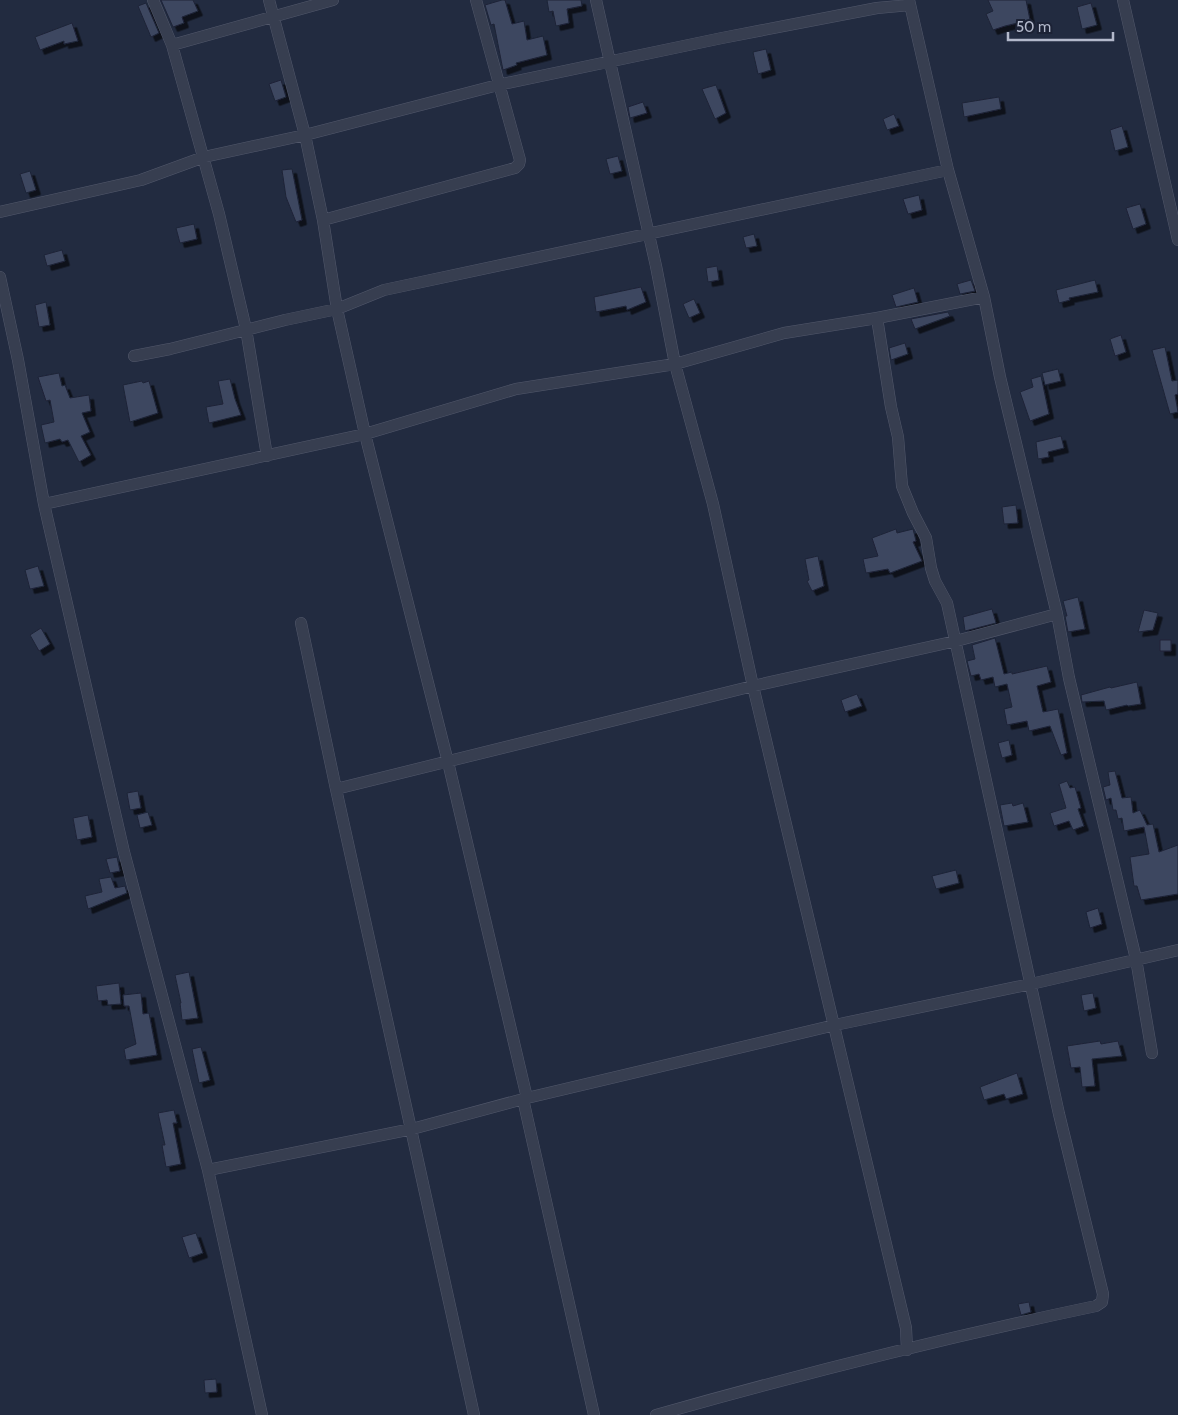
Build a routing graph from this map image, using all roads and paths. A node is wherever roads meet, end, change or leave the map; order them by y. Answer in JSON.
{"nodes":[{"id":1,"x":153,"y":0,"type":"edge"},
{"id":2,"x":269,"y":0,"type":"edge"},
{"id":3,"x":333,"y":0,"type":"edge"},
{"id":4,"x":476,"y":0,"type":"edge"},
{"id":5,"x":596,"y":0,"type":"edge"},
{"id":6,"x":1123,"y":0,"type":"edge"},
{"id":7,"x":909,"y":3,"type":"edge"},
{"id":8,"x":274,"y":16,"type":"junction"},
{"id":9,"x":172,"y":45,"type":"junction"},
{"id":10,"x":610,"y":62,"type":"junction"},
{"id":11,"x":498,"y":85,"type":"junction"},
{"id":12,"x":305,"y":135,"type":"junction"},
{"id":13,"x":204,"y":157,"type":"junction"},
{"id":14,"x":948,"y":170,"type":"junction"},
{"id":15,"x":0,"y":212,"type":"edge"},
{"id":16,"x":323,"y":220,"type":"junction"},
{"id":17,"x":648,"y":235,"type":"junction"},
{"id":18,"x":1178,"y":240,"type":"edge"},
{"id":19,"x":0,"y":277,"type":"edge"},
{"id":20,"x":984,"y":297,"type":"junction"},
{"id":21,"x":337,"y":309,"type":"junction"},
{"id":22,"x":877,"y":318,"type":"junction"},
{"id":23,"x":246,"y":330,"type":"junction"},
{"id":24,"x":134,"y":356,"type":"dead end"},
{"id":25,"x":675,"y":364,"type":"junction"},
{"id":26,"x":365,"y":434,"type":"junction"},
{"id":27,"x":267,"y":456,"type":"junction"},
{"id":28,"x":44,"y":504,"type":"junction"},
{"id":29,"x":1056,"y":614,"type":"junction"},
{"id":30,"x":301,"y":623,"type":"dead end"},
{"id":31,"x":956,"y":641,"type":"junction"},
{"id":32,"x":753,"y":686,"type":"junction"},
{"id":33,"x":448,"y":762,"type":"junction"},
{"id":34,"x":336,"y":789,"type":"junction"},
{"id":35,"x":1178,"y":950,"type":"edge"},
{"id":36,"x":1136,"y":959,"type":"junction"},
{"id":37,"x":1031,"y":984,"type":"junction"},
{"id":38,"x":835,"y":1024,"type":"junction"},
{"id":39,"x":1152,"y":1053,"type":"dead end"},
{"id":40,"x":525,"y":1098,"type":"junction"},
{"id":41,"x":412,"y":1129,"type":"junction"},
{"id":42,"x":208,"y":1170,"type":"junction"},
{"id":43,"x":908,"y":1350,"type":"junction"},
{"id":44,"x":262,"y":1415,"type":"edge"},
{"id":45,"x":474,"y":1415,"type":"edge"},
{"id":46,"x":594,"y":1415,"type":"edge"},
{"id":47,"x":656,"y":1415,"type":"edge"}],
"edges":[{"from":1,"to":9,"type":"street"},
{"from":2,"to":8,"type":"street"},
{"from":3,"to":8,"type":"street"},
{"from":4,"to":11,"type":"street"},
{"from":5,"to":10,"type":"street"},
{"from":6,"to":18,"type":"street"},
{"from":7,"to":10,"type":"street"},
{"from":7,"to":14,"type":"street"},
{"from":8,"to":9,"type":"street"},
{"from":8,"to":12,"type":"street"},
{"from":9,"to":13,"type":"street"},
{"from":10,"to":11,"type":"street"},
{"from":10,"to":17,"type":"street"},
{"from":11,"to":12,"type":"street"},
{"from":11,"to":16,"type":"street"},
{"from":12,"to":13,"type":"street"},
{"from":12,"to":16,"type":"street"},
{"from":13,"to":15,"type":"street"},
{"from":13,"to":23,"type":"street"},
{"from":14,"to":17,"type":"street"},
{"from":14,"to":20,"type":"street"},
{"from":16,"to":21,"type":"street"},
{"from":17,"to":21,"type":"street"},
{"from":17,"to":25,"type":"street"},
{"from":19,"to":28,"type":"street"},
{"from":20,"to":22,"type":"street"},
{"from":20,"to":29,"type":"street"},
{"from":21,"to":23,"type":"street"},
{"from":21,"to":26,"type":"street"},
{"from":22,"to":25,"type":"street"},
{"from":22,"to":31,"type":"street"},
{"from":23,"to":24,"type":"street"},
{"from":23,"to":27,"type":"street"},
{"from":25,"to":26,"type":"street"},
{"from":25,"to":32,"type":"street"},
{"from":26,"to":27,"type":"street"},
{"from":26,"to":33,"type":"street"},
{"from":27,"to":28,"type":"street"},
{"from":28,"to":42,"type":"street"},
{"from":29,"to":31,"type":"street"},
{"from":29,"to":36,"type":"street"},
{"from":30,"to":34,"type":"street"},
{"from":31,"to":32,"type":"street"},
{"from":31,"to":37,"type":"street"},
{"from":32,"to":33,"type":"street"},
{"from":32,"to":38,"type":"street"},
{"from":33,"to":34,"type":"street"},
{"from":33,"to":40,"type":"street"},
{"from":34,"to":41,"type":"street"},
{"from":35,"to":36,"type":"street"},
{"from":36,"to":37,"type":"street"},
{"from":36,"to":39,"type":"street"},
{"from":37,"to":38,"type":"street"},
{"from":37,"to":43,"type":"street"},
{"from":38,"to":40,"type":"street"},
{"from":38,"to":43,"type":"street"},
{"from":40,"to":41,"type":"street"},
{"from":40,"to":46,"type":"street"},
{"from":41,"to":42,"type":"street"},
{"from":41,"to":45,"type":"street"},
{"from":42,"to":44,"type":"street"},
{"from":43,"to":47,"type":"street"}]}
